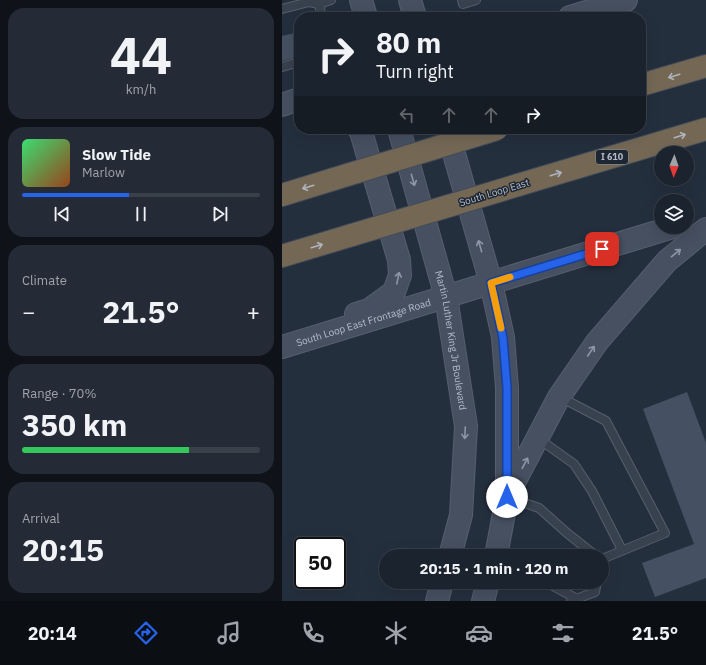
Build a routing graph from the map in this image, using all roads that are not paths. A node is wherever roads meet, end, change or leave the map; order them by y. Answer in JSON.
{"nodes":[{"id":1,"x":331,"y":0,"type":"edge"},
{"id":2,"x":361,"y":0,"type":"edge"},
{"id":3,"x":410,"y":0,"type":"edge"},
{"id":4,"x":462,"y":0,"type":"edge"},
{"id":5,"x":476,"y":0,"type":"edge"},
{"id":6,"x":626,"y":0,"type":"edge"},
{"id":7,"x":319,"y":4,"type":"junction"},
{"id":8,"x":282,"y":9,"type":"edge"},
{"id":9,"x":321,"y":12,"type":"edge"},
{"id":10,"x":365,"y":12,"type":"edge"},
{"id":11,"x":414,"y":12,"type":"edge"},
{"id":12,"x":586,"y":12,"type":"edge"},
{"id":13,"x":294,"y":63,"type":"edge"},
{"id":14,"x":706,"y":66,"type":"edge"},
{"id":15,"x":282,"y":67,"type":"edge"},
{"id":16,"x":646,"y":84,"type":"edge"},
{"id":17,"x":294,"y":100,"type":"edge"},
{"id":18,"x":282,"y":104,"type":"edge"},
{"id":19,"x":706,"y":129,"type":"edge"},
{"id":20,"x":362,"y":134,"type":"edge"},
{"id":21,"x":400,"y":134,"type":"edge"},
{"id":22,"x":448,"y":134,"type":"edge"},
{"id":23,"x":481,"y":134,"type":"edge"},
{"id":24,"x":282,"y":195,"type":"edge"},
{"id":25,"x":706,"y":216,"type":"edge"},
{"id":26,"x":694,"y":220,"type":"edge"},
{"id":27,"x":706,"y":229,"type":"edge"},
{"id":28,"x":654,"y":233,"type":"edge"},
{"id":29,"x":282,"y":256,"type":"edge"},
{"id":30,"x":491,"y":283,"type":"junction"},
{"id":31,"x":446,"y":297,"type":"junction"},
{"id":32,"x":282,"y":337,"type":"edge"},
{"id":33,"x":282,"y":347,"type":"edge"},
{"id":34,"x":560,"y":397,"type":"junction"},
{"id":35,"x":538,"y":438,"type":"junction"},
{"id":36,"x":507,"y":497,"type":"junction"},
{"id":37,"x":452,"y":549,"type":"edge"},
{"id":38,"x":497,"y":549,"type":"edge"},
{"id":39,"x":587,"y":549,"type":"edge"},
{"id":40,"x":622,"y":550,"type":"junction"},
{"id":41,"x":609,"y":556,"type":"edge"},
{"id":42,"x":440,"y":589,"type":"edge"},
{"id":43,"x":486,"y":589,"type":"edge"},
{"id":44,"x":557,"y":589,"type":"edge"},
{"id":45,"x":596,"y":589,"type":"edge"},
{"id":46,"x":574,"y":600,"type":"edge"},
{"id":47,"x":437,"y":601,"type":"edge"},
{"id":48,"x":483,"y":601,"type":"edge"}],
"edges":[{"from":1,"to":7,"type":"lane"},
{"from":2,"to":10,"type":"main road"},
{"from":3,"to":11,"type":"main road"},
{"from":4,"to":5,"type":"lane"},
{"from":6,"to":12,"type":"main road"},
{"from":7,"to":8,"type":"lane"},
{"from":7,"to":9,"type":"lane"},
{"from":13,"to":15,"type":"lane"},
{"from":14,"to":16,"type":"highway","one_way":true},
{"from":17,"to":18,"type":"main road"},
{"from":29,"to":19,"type":"highway","name":"South Loop East","number":"I 610","one_way":true,"bridge":true},
{"from":32,"to":20,"type":"main road","one_way":true},
{"from":21,"to":31,"type":"main road","name":"Martin Luther King Jr Boulevard","one_way":true},
{"from":30,"to":22,"type":"main road","one_way":true},
{"from":23,"to":24,"type":"highway","one_way":true,"bridge":true},
{"from":25,"to":26,"type":"main road"},
{"from":34,"to":27,"type":"main road","one_way":true},
{"from":28,"to":30,"type":"main road","name":"South Loop East Frontage Road"},
{"from":30,"to":31,"type":"main road","name":"South Loop East Frontage Road"},
{"from":30,"to":36,"type":"main road"},
{"from":31,"to":33,"type":"main road","name":"South Loop East Frontage Road"},
{"from":31,"to":37,"type":"main road","name":"Martin Luther King Jr Boulevard","one_way":true},
{"from":34,"to":35,"type":"main road"},
{"from":34,"to":40,"type":"lane"},
{"from":36,"to":35,"type":"main road","one_way":true},
{"from":35,"to":40,"type":"lane"},
{"from":36,"to":38,"type":"main road"},
{"from":36,"to":39,"type":"lane"},
{"from":40,"to":41,"type":"lane"},
{"from":42,"to":47,"type":"main road"},
{"from":43,"to":48,"type":"main road"},
{"from":44,"to":46,"type":"lane"},
{"from":45,"to":46,"type":"lane"}]}
